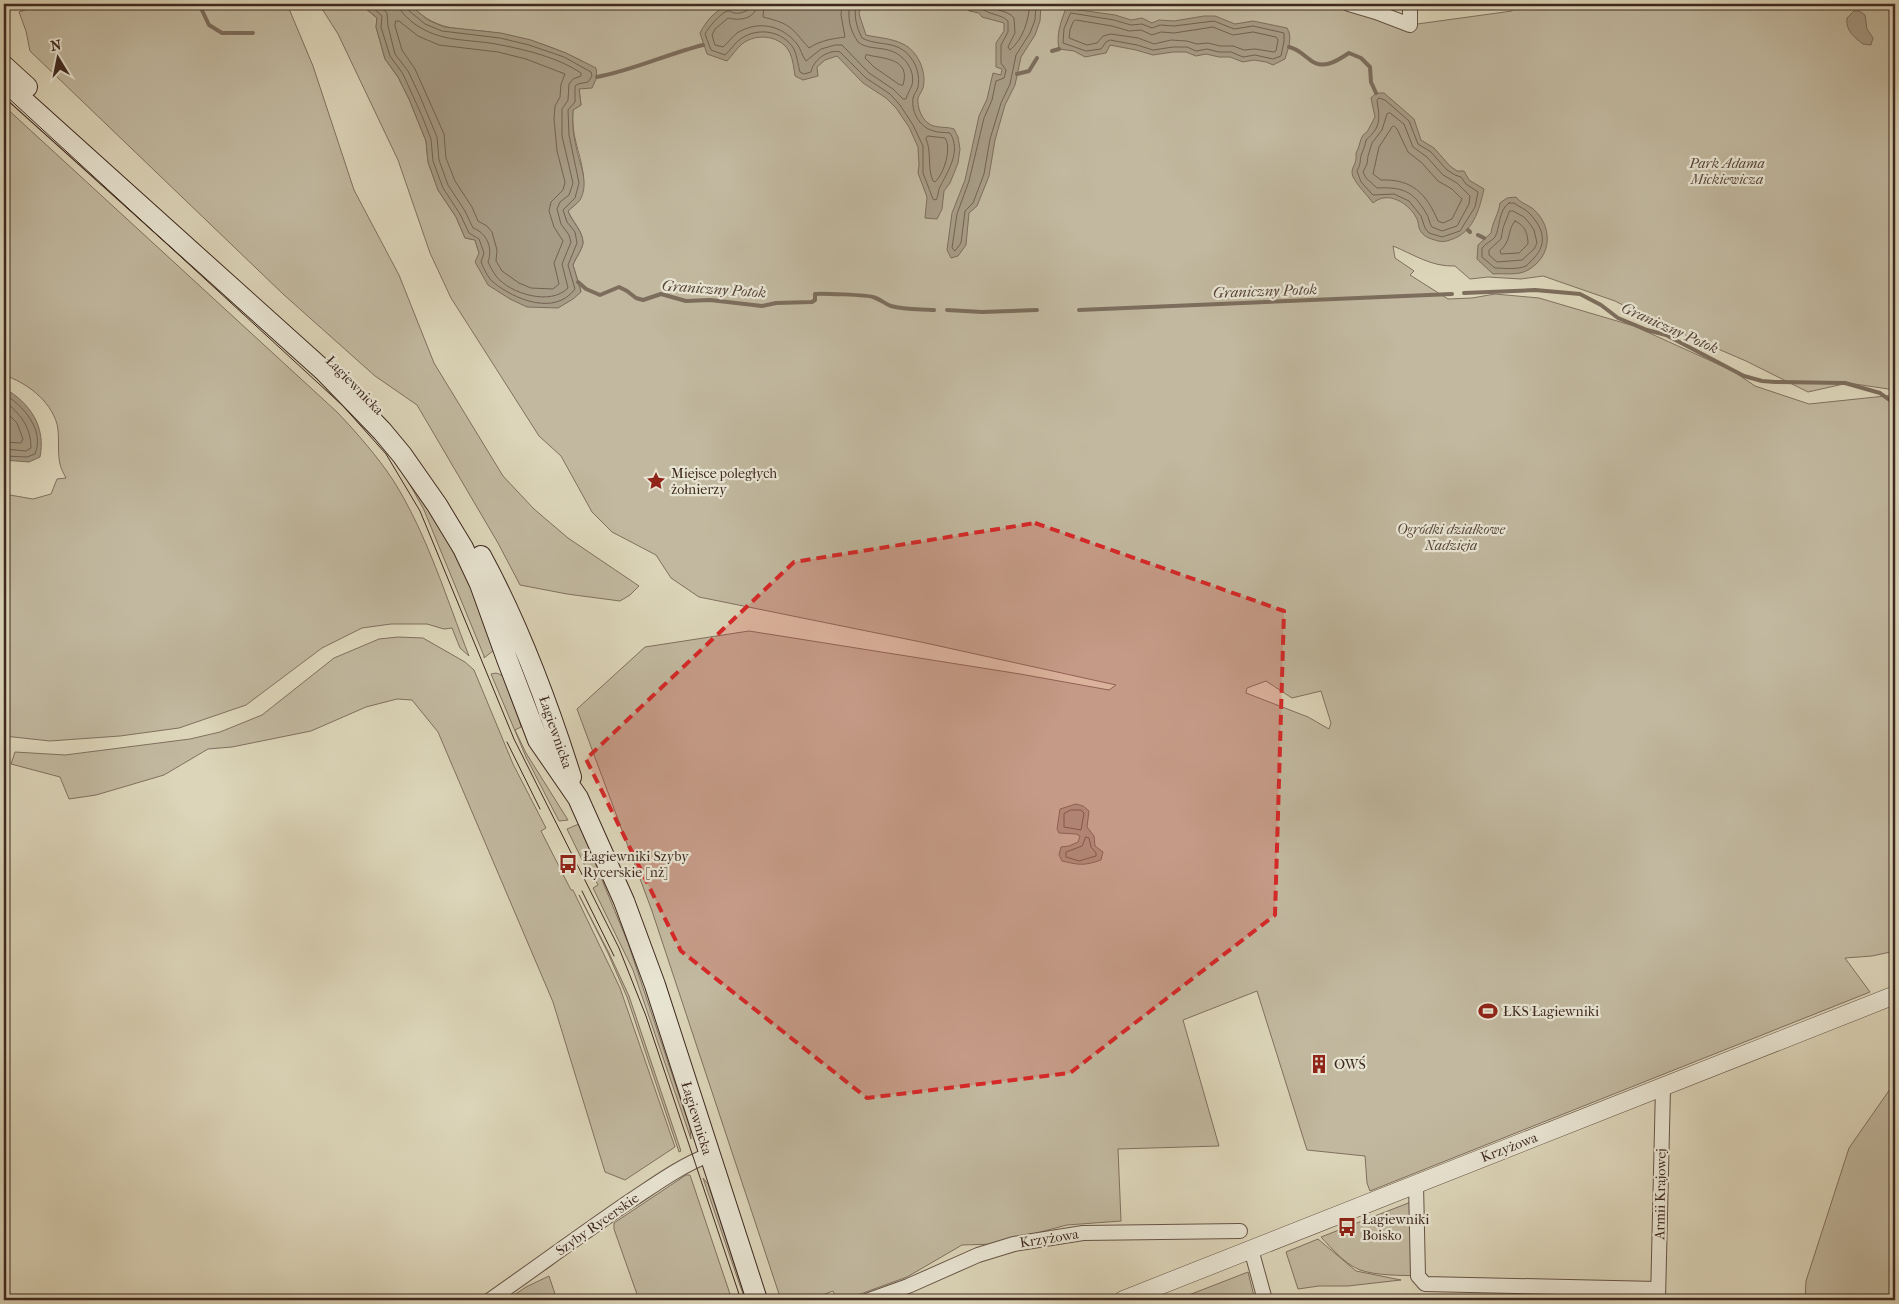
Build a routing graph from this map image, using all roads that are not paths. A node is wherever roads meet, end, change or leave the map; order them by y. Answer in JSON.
{"nodes":[{"id":1,"x":1348,"y":4,"type":"edge"},
{"id":2,"x":1410,"y":4,"type":"edge"},
{"id":3,"x":4,"y":66,"type":"edge"},
{"id":4,"x":4,"y":83,"type":"edge"},
{"id":5,"x":578,"y":798,"type":"junction"},
{"id":6,"x":1895,"y":995,"type":"edge"},
{"id":7,"x":1663,"y":1087,"type":"junction"},
{"id":8,"x":709,"y":1156,"type":"junction"},
{"id":9,"x":1416,"y":1184,"type":"junction"},
{"id":10,"x":1240,"y":1231,"type":"dead end"},
{"id":11,"x":1251,"y":1250,"type":"junction"},
{"id":12,"x":1658,"y":1295,"type":"edge"},
{"id":13,"x":490,"y":1300,"type":"edge"},
{"id":14,"x":757,"y":1300,"type":"edge"},
{"id":15,"x":869,"y":1300,"type":"edge"},
{"id":16,"x":1123,"y":1300,"type":"edge"},
{"id":17,"x":1265,"y":1300,"type":"edge"}],
"edges":[{"from":1,"to":2,"type":"street"},
{"from":3,"to":5,"type":"main road","name":"Łagiewnicka"},
{"from":4,"to":5,"type":"main road","name":"Łagiewnicka"},
{"from":5,"to":8,"type":"main road","name":"Łagiewnicka"},
{"from":6,"to":7,"type":"street","name":"Krzyżowa"},
{"from":7,"to":9,"type":"street","name":"Krzyżowa"},
{"from":7,"to":12,"type":"street","name":"Armii Krajowej"},
{"from":8,"to":13,"type":"street","name":"Szyby Rycerskie"},
{"from":8,"to":14,"type":"main road","name":"Łagiewnicka"},
{"from":9,"to":11,"type":"street","name":"Krzyżowa"},
{"from":9,"to":12,"type":"street"},
{"from":10,"to":15,"type":"street","name":"Krzyżowa"},
{"from":11,"to":16,"type":"street","name":"Krzyżowa"},
{"from":11,"to":17,"type":"street"}]}
